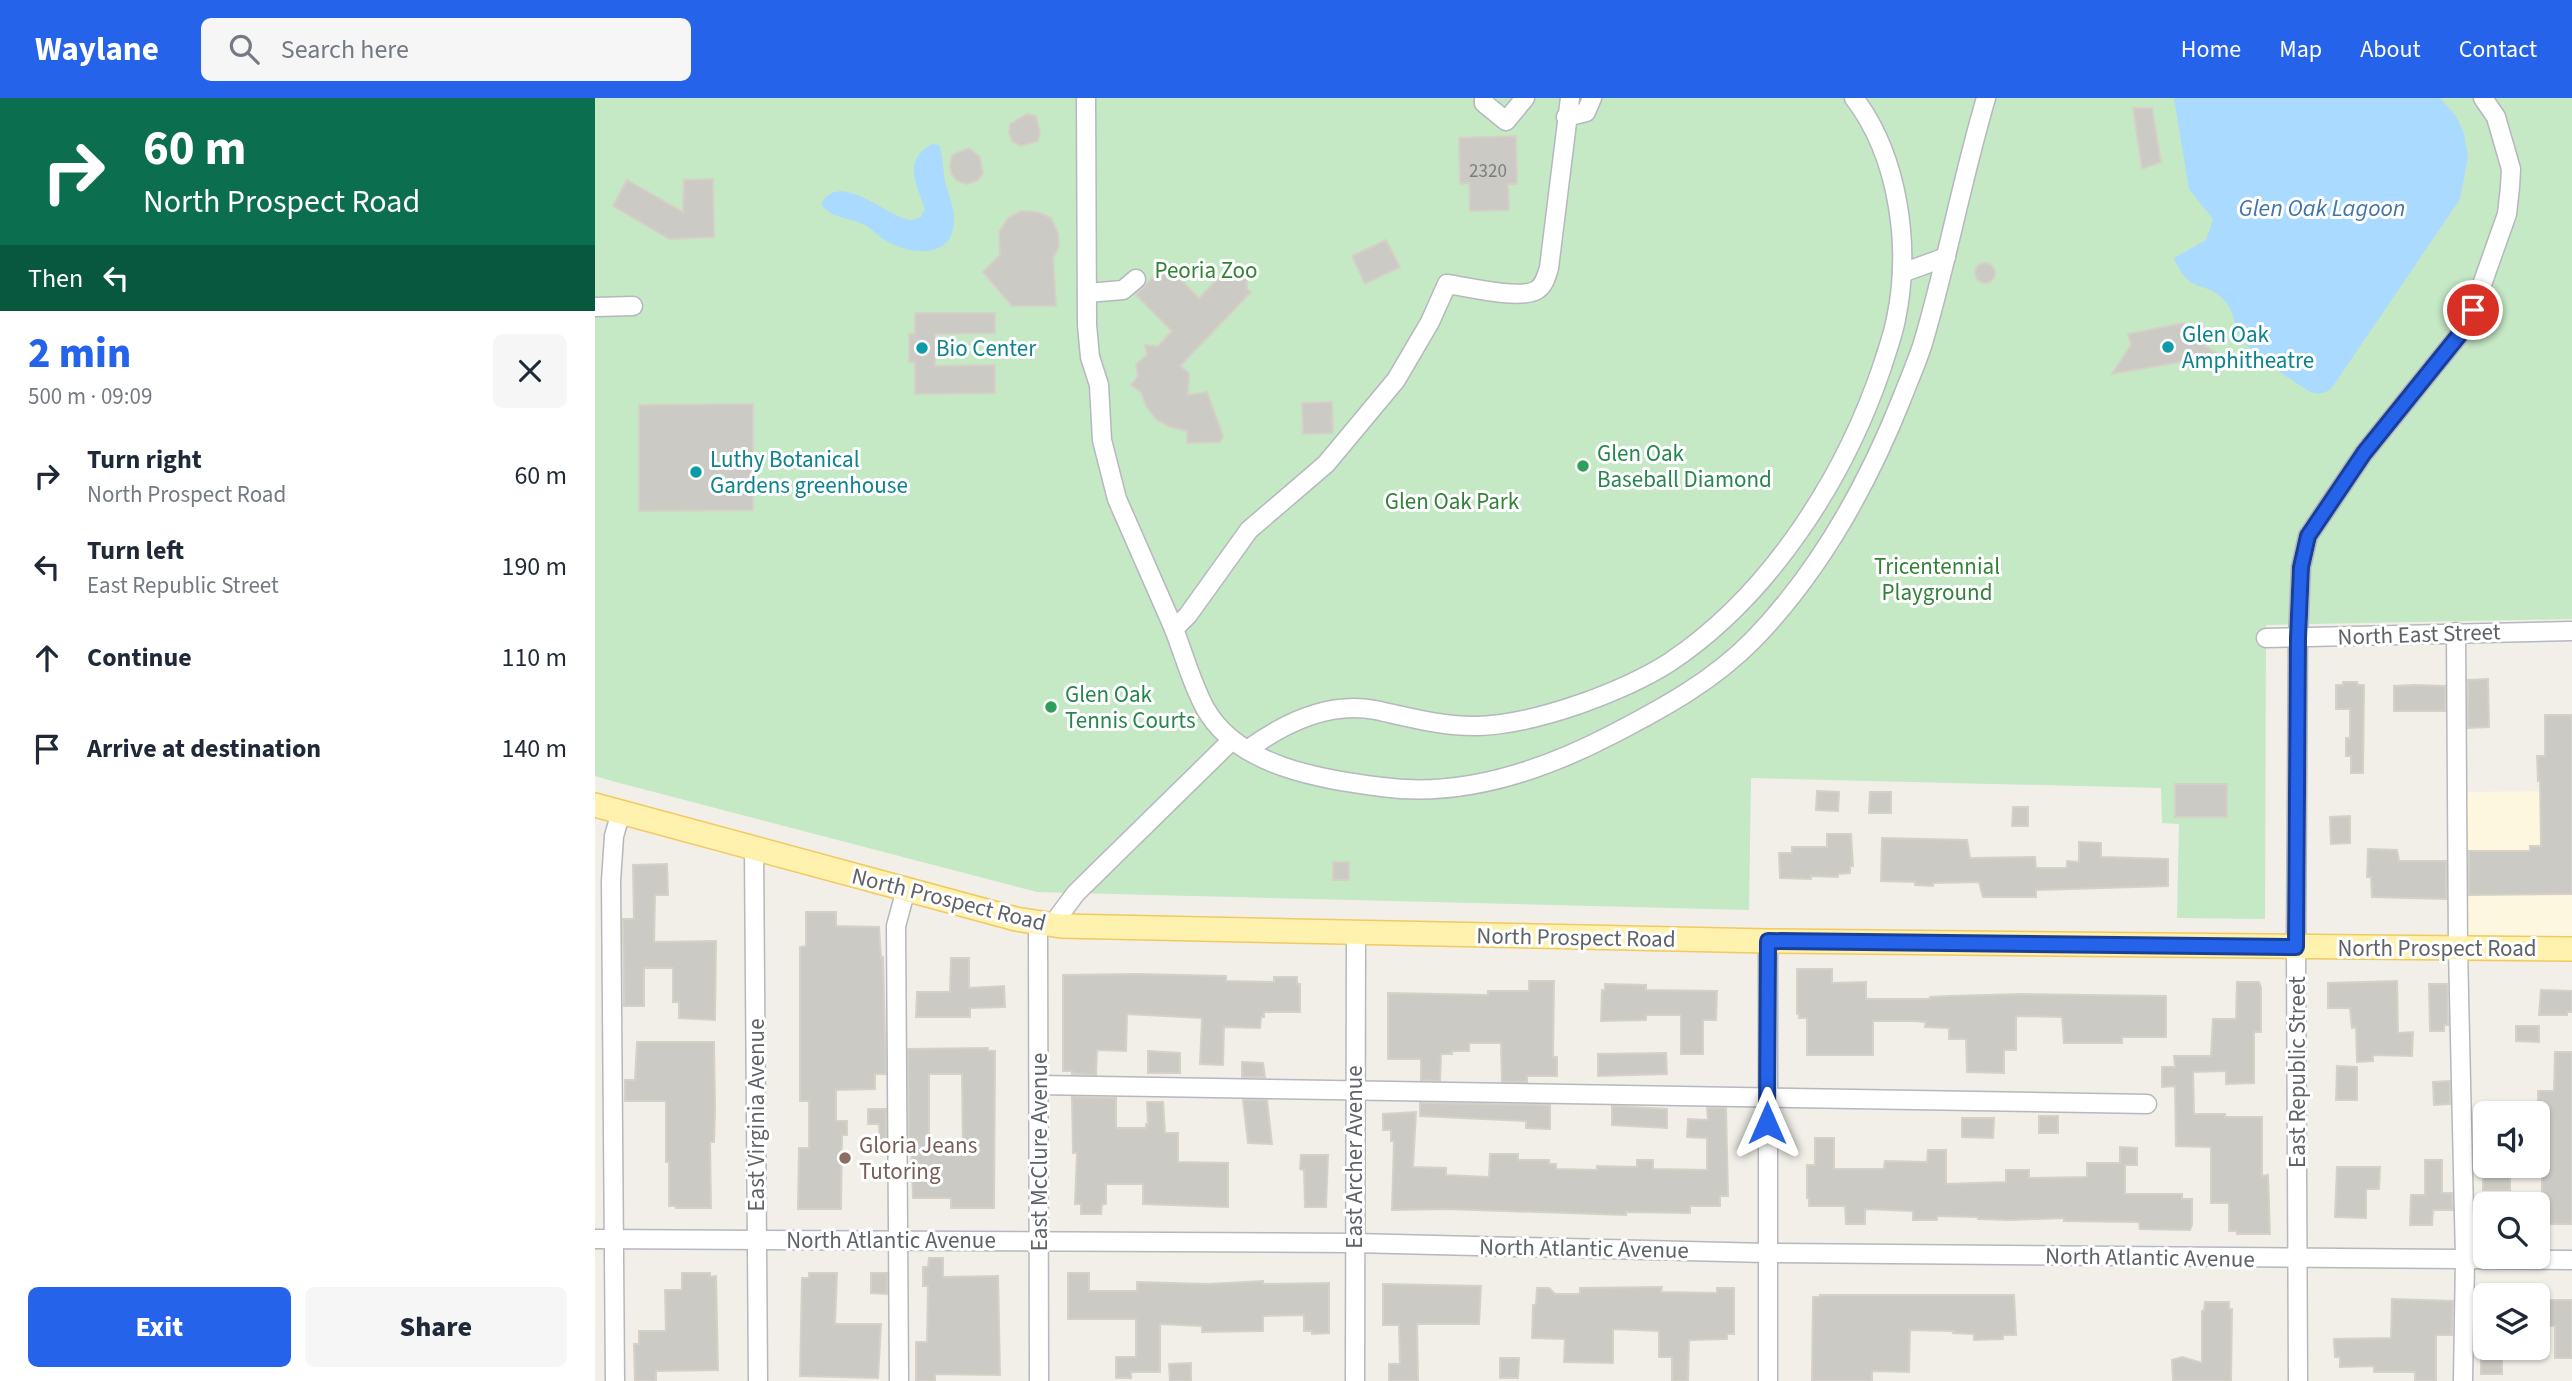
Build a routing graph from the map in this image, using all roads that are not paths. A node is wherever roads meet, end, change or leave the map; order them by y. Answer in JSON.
{"nodes":[{"id":1,"x":1086,"y":98,"type":"edge"},
{"id":2,"x":1484,"y":98,"type":"edge"},
{"id":3,"x":1525,"y":98,"type":"edge"},
{"id":4,"x":1570,"y":98,"type":"edge"},
{"id":5,"x":1592,"y":98,"type":"edge"},
{"id":6,"x":1854,"y":98,"type":"edge"},
{"id":7,"x":1986,"y":98,"type":"edge"},
{"id":8,"x":2483,"y":98,"type":"edge"},
{"id":9,"x":1566,"y":117,"type":"junction"},
{"id":10,"x":1946,"y":257,"type":"junction"},
{"id":11,"x":1902,"y":273,"type":"junction"},
{"id":12,"x":1136,"y":279,"type":"dead end"},
{"id":13,"x":1087,"y":293,"type":"junction"},
{"id":14,"x":633,"y":306,"type":"dead end"},
{"id":15,"x":595,"y":307,"type":"edge"},
{"id":16,"x":1174,"y":629,"type":"junction"},
{"id":17,"x":2572,"y":631,"type":"edge"},
{"id":18,"x":2456,"y":632,"type":"junction"},
{"id":19,"x":2266,"y":638,"type":"dead end"},
{"id":20,"x":2298,"y":638,"type":"junction"},
{"id":21,"x":1239,"y":746,"type":"junction"},
{"id":22,"x":595,"y":805,"type":"edge"},
{"id":23,"x":621,"y":812,"type":"junction"},
{"id":24,"x":754,"y":849,"type":"junction"},
{"id":25,"x":906,"y":889,"type":"junction"},
{"id":26,"x":1045,"y":924,"type":"junction"},
{"id":27,"x":604,"y":933,"type":"edge"},
{"id":28,"x":1356,"y":933,"type":"junction"},
{"id":29,"x":1768,"y":941,"type":"junction"},
{"id":30,"x":2296,"y":947,"type":"junction"},
{"id":31,"x":2572,"y":948,"type":"edge"},
{"id":32,"x":2458,"y":949,"type":"junction"},
{"id":33,"x":1039,"y":1085,"type":"junction"},
{"id":34,"x":1355,"y":1090,"type":"junction"},
{"id":35,"x":1767,"y":1097,"type":"junction"},
{"id":36,"x":2147,"y":1104,"type":"dead end"},
{"id":37,"x":595,"y":1239,"type":"edge"},
{"id":38,"x":615,"y":1239,"type":"junction"},
{"id":39,"x":757,"y":1239,"type":"junction"},
{"id":40,"x":898,"y":1240,"type":"junction"},
{"id":41,"x":1038,"y":1240,"type":"junction"},
{"id":42,"x":1354,"y":1243,"type":"junction"},
{"id":43,"x":1767,"y":1253,"type":"junction"},
{"id":44,"x":2297,"y":1259,"type":"junction"},
{"id":45,"x":2465,"y":1259,"type":"junction"},
{"id":46,"x":2572,"y":1259,"type":"edge"},
{"id":47,"x":615,"y":1381,"type":"edge"},
{"id":48,"x":758,"y":1381,"type":"edge"},
{"id":49,"x":898,"y":1381,"type":"edge"},
{"id":50,"x":1039,"y":1381,"type":"edge"},
{"id":51,"x":1355,"y":1381,"type":"edge"},
{"id":52,"x":1768,"y":1381,"type":"edge"},
{"id":53,"x":2298,"y":1381,"type":"edge"},
{"id":54,"x":2463,"y":1381,"type":"edge"}],
"edges":[{"from":1,"to":13,"type":"street"},
{"from":2,"to":3,"type":"street"},
{"from":4,"to":9,"type":"street"},
{"from":5,"to":9,"type":"street"},
{"from":6,"to":11,"type":"street"},
{"from":7,"to":10,"type":"street"},
{"from":8,"to":20,"type":"street","name":"East Republic Street"},
{"from":9,"to":16,"type":"street"},
{"from":10,"to":11,"type":"street"},
{"from":10,"to":21,"type":"street"},
{"from":11,"to":21,"type":"street"},
{"from":12,"to":13,"type":"street"},
{"from":13,"to":16,"type":"street"},
{"from":14,"to":15,"type":"street"},
{"from":16,"to":21,"type":"street"},
{"from":17,"to":18,"type":"street","name":"North East Street"},
{"from":18,"to":20,"type":"street","name":"North East Street"},
{"from":18,"to":32,"type":"street"},
{"from":19,"to":20,"type":"street","name":"North East Street"},
{"from":20,"to":30,"type":"street","name":"East Republic Street"},
{"from":21,"to":26,"type":"street"},
{"from":22,"to":23,"type":"main road","name":"North Prospect Road"},
{"from":23,"to":24,"type":"main road","name":"North Prospect Road"},
{"from":23,"to":27,"type":"street"},
{"from":24,"to":25,"type":"main road","name":"North Prospect Road"},
{"from":24,"to":39,"type":"street","name":"East Virginia Avenue"},
{"from":25,"to":26,"type":"main road","name":"North Prospect Road"},
{"from":25,"to":40,"type":"street"},
{"from":26,"to":28,"type":"main road","name":"North Prospect Road"},
{"from":26,"to":33,"type":"street","name":"East McClure Avenue"},
{"from":27,"to":38,"type":"street"},
{"from":28,"to":29,"type":"main road","name":"North Prospect Road"},
{"from":28,"to":34,"type":"street","name":"East Archer Avenue"},
{"from":29,"to":30,"type":"main road","name":"North Prospect Road"},
{"from":29,"to":35,"type":"street"},
{"from":30,"to":32,"type":"main road","name":"North Prospect Road"},
{"from":30,"to":44,"type":"street","name":"East Republic Street"},
{"from":31,"to":32,"type":"main road","name":"North Prospect Road"},
{"from":32,"to":45,"type":"street"},
{"from":33,"to":34,"type":"street"},
{"from":33,"to":41,"type":"street","name":"East McClure Avenue"},
{"from":34,"to":35,"type":"street"},
{"from":34,"to":42,"type":"street","name":"East Archer Avenue"},
{"from":35,"to":36,"type":"street"},
{"from":35,"to":43,"type":"street"},
{"from":37,"to":38,"type":"street","name":"North Atlantic Avenue"},
{"from":38,"to":39,"type":"street","name":"North Atlantic Avenue"},
{"from":38,"to":47,"type":"street"},
{"from":39,"to":40,"type":"street","name":"North Atlantic Avenue"},
{"from":39,"to":48,"type":"street","name":"East Virginia Avenue"},
{"from":40,"to":41,"type":"street","name":"North Atlantic Avenue"},
{"from":40,"to":49,"type":"street"},
{"from":41,"to":42,"type":"street","name":"North Atlantic Avenue"},
{"from":41,"to":50,"type":"street","name":"East McClure Avenue"},
{"from":42,"to":43,"type":"street","name":"North Atlantic Avenue"},
{"from":42,"to":51,"type":"street","name":"East Archer Avenue"},
{"from":43,"to":44,"type":"street","name":"North Atlantic Avenue"},
{"from":43,"to":52,"type":"street"},
{"from":44,"to":45,"type":"street","name":"North Atlantic Avenue"},
{"from":44,"to":53,"type":"street","name":"East Republic Street"},
{"from":45,"to":46,"type":"street","name":"North Atlantic Avenue"},
{"from":45,"to":54,"type":"street"}]}
